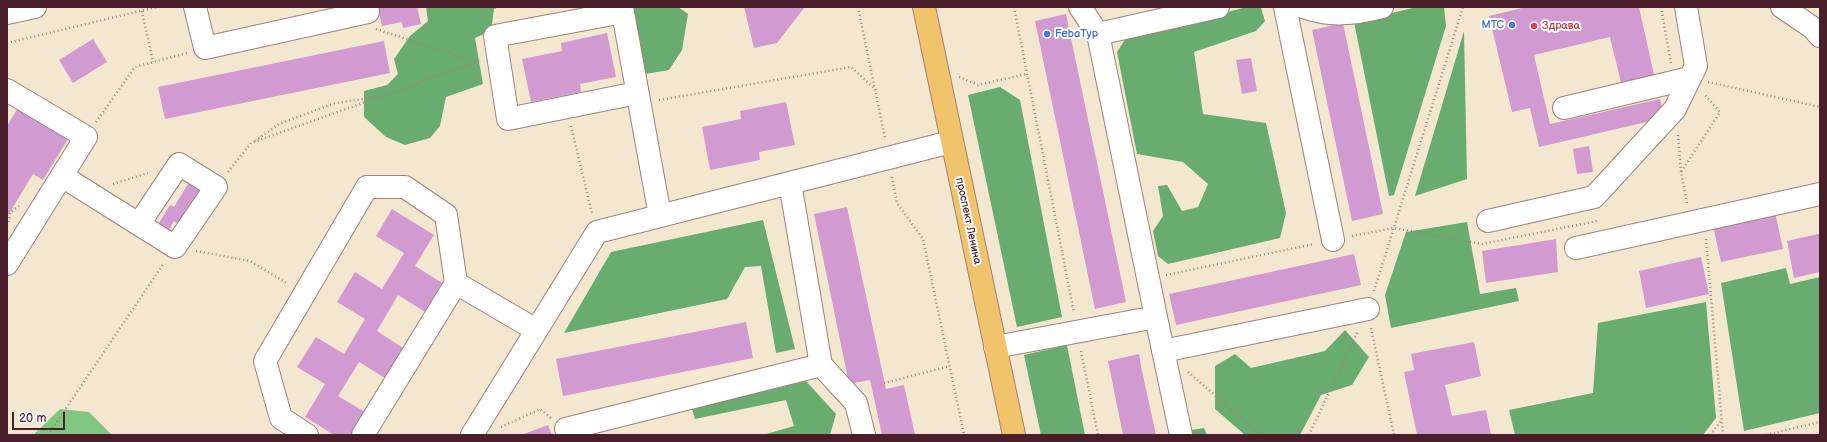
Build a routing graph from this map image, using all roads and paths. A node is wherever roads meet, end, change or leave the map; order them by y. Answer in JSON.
{"nodes":[{"id":1,"x":35,"y":7,"type":"edge"},
{"id":2,"x":157,"y":7,"type":"edge"},
{"id":3,"x":195,"y":7,"type":"edge"},
{"id":4,"x":858,"y":7,"type":"edge"},
{"id":5,"x":924,"y":7,"type":"edge"},
{"id":6,"x":1014,"y":7,"type":"edge"},
{"id":7,"x":1080,"y":7,"type":"edge"},
{"id":8,"x":1218,"y":7,"type":"edge"},
{"id":9,"x":1285,"y":7,"type":"edge"},
{"id":10,"x":1303,"y":7,"type":"edge"},
{"id":11,"x":1382,"y":7,"type":"edge"},
{"id":12,"x":1463,"y":7,"type":"edge"},
{"id":13,"x":1661,"y":7,"type":"edge"},
{"id":14,"x":1686,"y":7,"type":"edge"},
{"id":15,"x":1782,"y":7,"type":"edge"},
{"id":16,"x":622,"y":10,"type":"edge"},
{"id":17,"x":142,"y":11,"type":"junction"},
{"id":18,"x":7,"y":13,"type":"edge"},
{"id":19,"x":371,"y":15,"type":"edge"},
{"id":20,"x":1818,"y":30,"type":"edge"},
{"id":21,"x":1098,"y":34,"type":"junction"},
{"id":22,"x":7,"y":43,"type":"edge"},
{"id":23,"x":205,"y":48,"type":"junction"},
{"id":24,"x":498,"y":54,"type":"junction"},
{"id":25,"x":153,"y":62,"type":"junction"},
{"id":26,"x":477,"y":62,"type":"junction"},
{"id":27,"x":1027,"y":74,"type":"junction"},
{"id":28,"x":958,"y":76,"type":"dead end"},
{"id":29,"x":1682,"y":80,"type":"junction"},
{"id":30,"x":7,"y":90,"type":"edge"},
{"id":31,"x":876,"y":90,"type":"junction"},
{"id":32,"x":382,"y":96,"type":"junction"},
{"id":33,"x":638,"y":98,"type":"junction"},
{"id":34,"x":566,"y":107,"type":"junction"},
{"id":35,"x":1820,"y":107,"type":"edge"},
{"id":36,"x":1564,"y":108,"type":"dead end"},
{"id":37,"x":1675,"y":109,"type":"junction"},
{"id":38,"x":86,"y":137,"type":"junction"},
{"id":39,"x":951,"y":142,"type":"junction"},
{"id":40,"x":251,"y":143,"type":"junction"},
{"id":41,"x":889,"y":158,"type":"junction"},
{"id":42,"x":1681,"y":172,"type":"junction"},
{"id":43,"x":149,"y":173,"type":"dead end"},
{"id":44,"x":62,"y":176,"type":"junction"},
{"id":45,"x":790,"y":183,"type":"junction"},
{"id":46,"x":216,"y":187,"type":"junction"},
{"id":47,"x":87,"y":191,"type":"junction"},
{"id":48,"x":1820,"y":194,"type":"edge"},
{"id":49,"x":592,"y":215,"type":"dead end"},
{"id":50,"x":660,"y":216,"type":"junction"},
{"id":51,"x":1488,"y":221,"type":"dead end"},
{"id":52,"x":1590,"y":222,"type":"dead end"},
{"id":53,"x":1698,"y":222,"type":"junction"},
{"id":54,"x":139,"y":224,"type":"junction"},
{"id":55,"x":1394,"y":228,"type":"junction"},
{"id":56,"x":1333,"y":240,"type":"junction"},
{"id":57,"x":175,"y":247,"type":"junction"},
{"id":58,"x":1576,"y":248,"type":"dead end"},
{"id":59,"x":7,"y":264,"type":"edge"},
{"id":60,"x":1148,"y":279,"type":"junction"},
{"id":61,"x":456,"y":283,"type":"junction"},
{"id":62,"x":305,"y":293,"type":"junction"},
{"id":63,"x":1368,"y":310,"type":"junction"},
{"id":64,"x":1156,"y":317,"type":"junction"},
{"id":65,"x":536,"y":330,"type":"junction"},
{"id":66,"x":1078,"y":332,"type":"junction"},
{"id":67,"x":995,"y":348,"type":"junction"},
{"id":68,"x":1163,"y":350,"type":"junction"},
{"id":69,"x":821,"y":365,"type":"junction"},
{"id":70,"x":950,"y":366,"type":"junction"},
{"id":71,"x":1186,"y":370,"type":"dead end"},
{"id":72,"x":884,"y":383,"type":"dead end"},
{"id":73,"x":1722,"y":420,"type":"junction"},
{"id":74,"x":1820,"y":422,"type":"edge"},
{"id":75,"x":496,"y":428,"type":"dead end"},
{"id":76,"x":567,"y":432,"type":"edge"},
{"id":77,"x":48,"y":435,"type":"edge"},
{"id":78,"x":307,"y":435,"type":"edge"},
{"id":79,"x":363,"y":435,"type":"edge"},
{"id":80,"x":472,"y":435,"type":"edge"},
{"id":81,"x":864,"y":435,"type":"edge"},
{"id":82,"x":964,"y":435,"type":"edge"},
{"id":83,"x":1014,"y":435,"type":"edge"},
{"id":84,"x":1098,"y":435,"type":"edge"},
{"id":85,"x":1181,"y":435,"type":"edge"},
{"id":86,"x":1261,"y":435,"type":"edge"},
{"id":87,"x":1308,"y":435,"type":"edge"},
{"id":88,"x":1394,"y":435,"type":"edge"},
{"id":89,"x":1710,"y":435,"type":"edge"},
{"id":90,"x":1723,"y":435,"type":"edge"},
{"id":91,"x":1766,"y":435,"type":"edge"}],
"edges":[{"from":1,"to":18,"type":"street"},
{"from":2,"to":17,"type":"path"},
{"from":3,"to":23,"type":"street"},
{"from":4,"to":31,"type":"path"},
{"from":5,"to":39,"type":"main road","name":"проспект Ленина"},
{"from":6,"to":27,"type":"path"},
{"from":7,"to":21,"type":"street"},
{"from":8,"to":21,"type":"street"},
{"from":9,"to":56,"type":"street"},
{"from":10,"to":11,"type":"street"},
{"from":12,"to":55,"type":"path"},
{"from":13,"to":29,"type":"path"},
{"from":14,"to":29,"type":"street"},
{"from":15,"to":20,"type":"street"},
{"from":16,"to":24,"type":"street"},
{"from":16,"to":33,"type":"street"},
{"from":17,"to":22,"type":"path"},
{"from":17,"to":25,"type":"path"},
{"from":19,"to":23,"type":"street"},
{"from":19,"to":26,"type":"path"},
{"from":21,"to":60,"type":"street"},
{"from":23,"to":25,"type":"path"},
{"from":24,"to":26,"type":"path"},
{"from":24,"to":34,"type":"street"},
{"from":25,"to":38,"type":"path"},
{"from":26,"to":32,"type":"path"},
{"from":27,"to":28,"type":"path"},
{"from":27,"to":66,"type":"path"},
{"from":29,"to":35,"type":"path"},
{"from":29,"to":36,"type":"street"},
{"from":29,"to":37,"type":"street"},
{"from":29,"to":42,"type":"path"},
{"from":30,"to":38,"type":"street"},
{"from":31,"to":33,"type":"path"},
{"from":31,"to":41,"type":"path"},
{"from":32,"to":40,"type":"path"},
{"from":32,"to":40,"type":"path"},
{"from":33,"to":34,"type":"street"},
{"from":33,"to":50,"type":"street"},
{"from":34,"to":49,"type":"path"},
{"from":37,"to":42,"type":"path"},
{"from":37,"to":51,"type":"street"},
{"from":38,"to":44,"type":"street"},
{"from":39,"to":41,"type":"street"},
{"from":39,"to":67,"type":"main road","name":"проспект Ленина"},
{"from":40,"to":46,"type":"path"},
{"from":41,"to":45,"type":"street"},
{"from":41,"to":70,"type":"path"},
{"from":42,"to":53,"type":"path"},
{"from":43,"to":47,"type":"path"},
{"from":44,"to":47,"type":"street"},
{"from":44,"to":59,"type":"street"},
{"from":45,"to":50,"type":"street"},
{"from":45,"to":69,"type":"street"},
{"from":46,"to":54,"type":"street"},
{"from":46,"to":57,"type":"street"},
{"from":47,"to":54,"type":"street"},
{"from":48,"to":53,"type":"street"},
{"from":50,"to":65,"type":"street"},
{"from":52,"to":55,"type":"path"},
{"from":53,"to":58,"type":"street"},
{"from":53,"to":73,"type":"path"},
{"from":54,"to":57,"type":"street"},
{"from":55,"to":56,"type":"path"},
{"from":55,"to":63,"type":"path"},
{"from":56,"to":60,"type":"path"},
{"from":57,"to":62,"type":"path"},
{"from":57,"to":77,"type":"path"},
{"from":60,"to":64,"type":"street"},
{"from":61,"to":62,"type":"street"},
{"from":61,"to":65,"type":"street"},
{"from":61,"to":79,"type":"street"},
{"from":62,"to":78,"type":"street"},
{"from":63,"to":68,"type":"street"},
{"from":63,"to":87,"type":"path"},
{"from":63,"to":88,"type":"path"},
{"from":64,"to":66,"type":"street"},
{"from":64,"to":68,"type":"street"},
{"from":65,"to":80,"type":"street"},
{"from":66,"to":67,"type":"street"},
{"from":66,"to":84,"type":"path"},
{"from":67,"to":83,"type":"main road","name":"проспект Ленина"},
{"from":68,"to":85,"type":"street"},
{"from":69,"to":76,"type":"street"},
{"from":69,"to":81,"type":"street"},
{"from":70,"to":72,"type":"path"},
{"from":70,"to":82,"type":"path"},
{"from":71,"to":86,"type":"path"},
{"from":73,"to":89,"type":"path"},
{"from":73,"to":90,"type":"path"},
{"from":74,"to":91,"type":"path"},
{"from":75,"to":76,"type":"path"}]}
